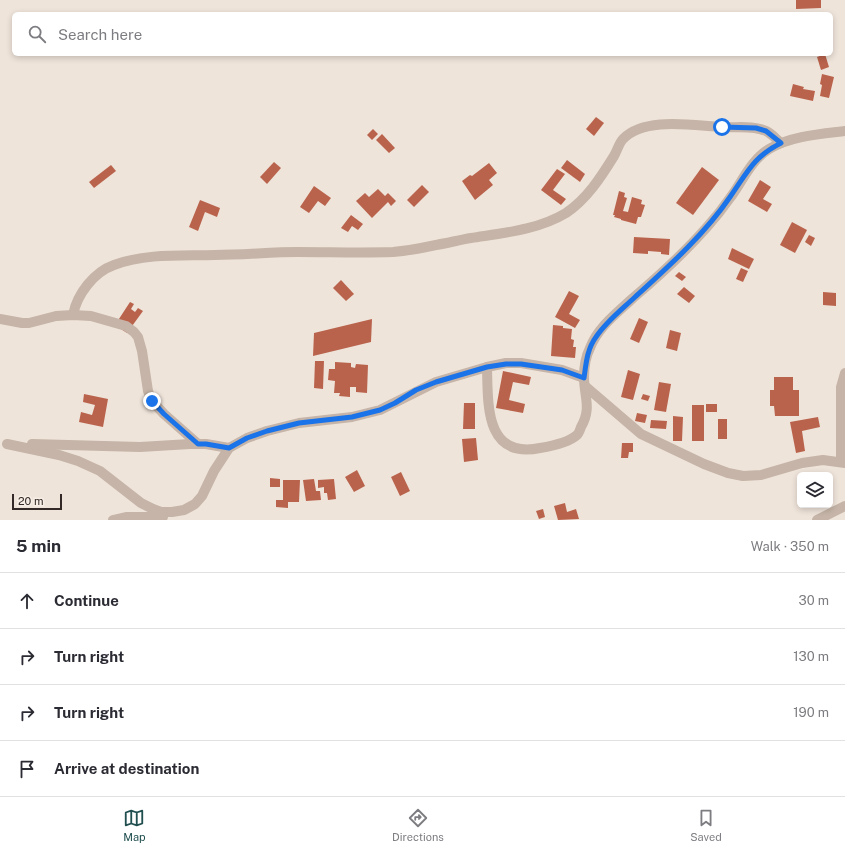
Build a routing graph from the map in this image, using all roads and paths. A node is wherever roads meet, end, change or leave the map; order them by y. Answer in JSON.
{"nodes":[{"id":1,"x":845,"y":131,"type":"edge"},
{"id":2,"x":781,"y":143,"type":"junction"},
{"id":3,"x":73,"y":314,"type":"junction"},
{"id":4,"x":0,"y":319,"type":"edge"},
{"id":5,"x":487,"y":367,"type":"junction"},
{"id":6,"x":845,"y":373,"type":"edge"},
{"id":7,"x":585,"y":382,"type":"junction"},
{"id":8,"x":3,"y":444,"type":"edge"},
{"id":9,"x":198,"y":444,"type":"junction"},
{"id":10,"x":229,"y":448,"type":"junction"},
{"id":11,"x":843,"y":463,"type":"edge"},
{"id":12,"x":845,"y":506,"type":"edge"},
{"id":13,"x":163,"y":516,"type":"edge"},
{"id":14,"x":113,"y":520,"type":"edge"},
{"id":15,"x":816,"y":520,"type":"edge"}],
"edges":[{"from":1,"to":2,"type":"street"},
{"from":2,"to":3,"type":"street"},
{"from":2,"to":7,"type":"street"},
{"from":3,"to":4,"type":"street"},
{"from":3,"to":9,"type":"street"},
{"from":5,"to":7,"type":"street"},
{"from":5,"to":7,"type":"street"},
{"from":5,"to":10,"type":"street"},
{"from":6,"to":11,"type":"street"},
{"from":7,"to":11,"type":"street"},
{"from":8,"to":9,"type":"street"},
{"from":8,"to":13,"type":"street"},
{"from":9,"to":10,"type":"street"},
{"from":10,"to":13,"type":"street"},
{"from":12,"to":15,"type":"street"},
{"from":13,"to":14,"type":"street"}]}
